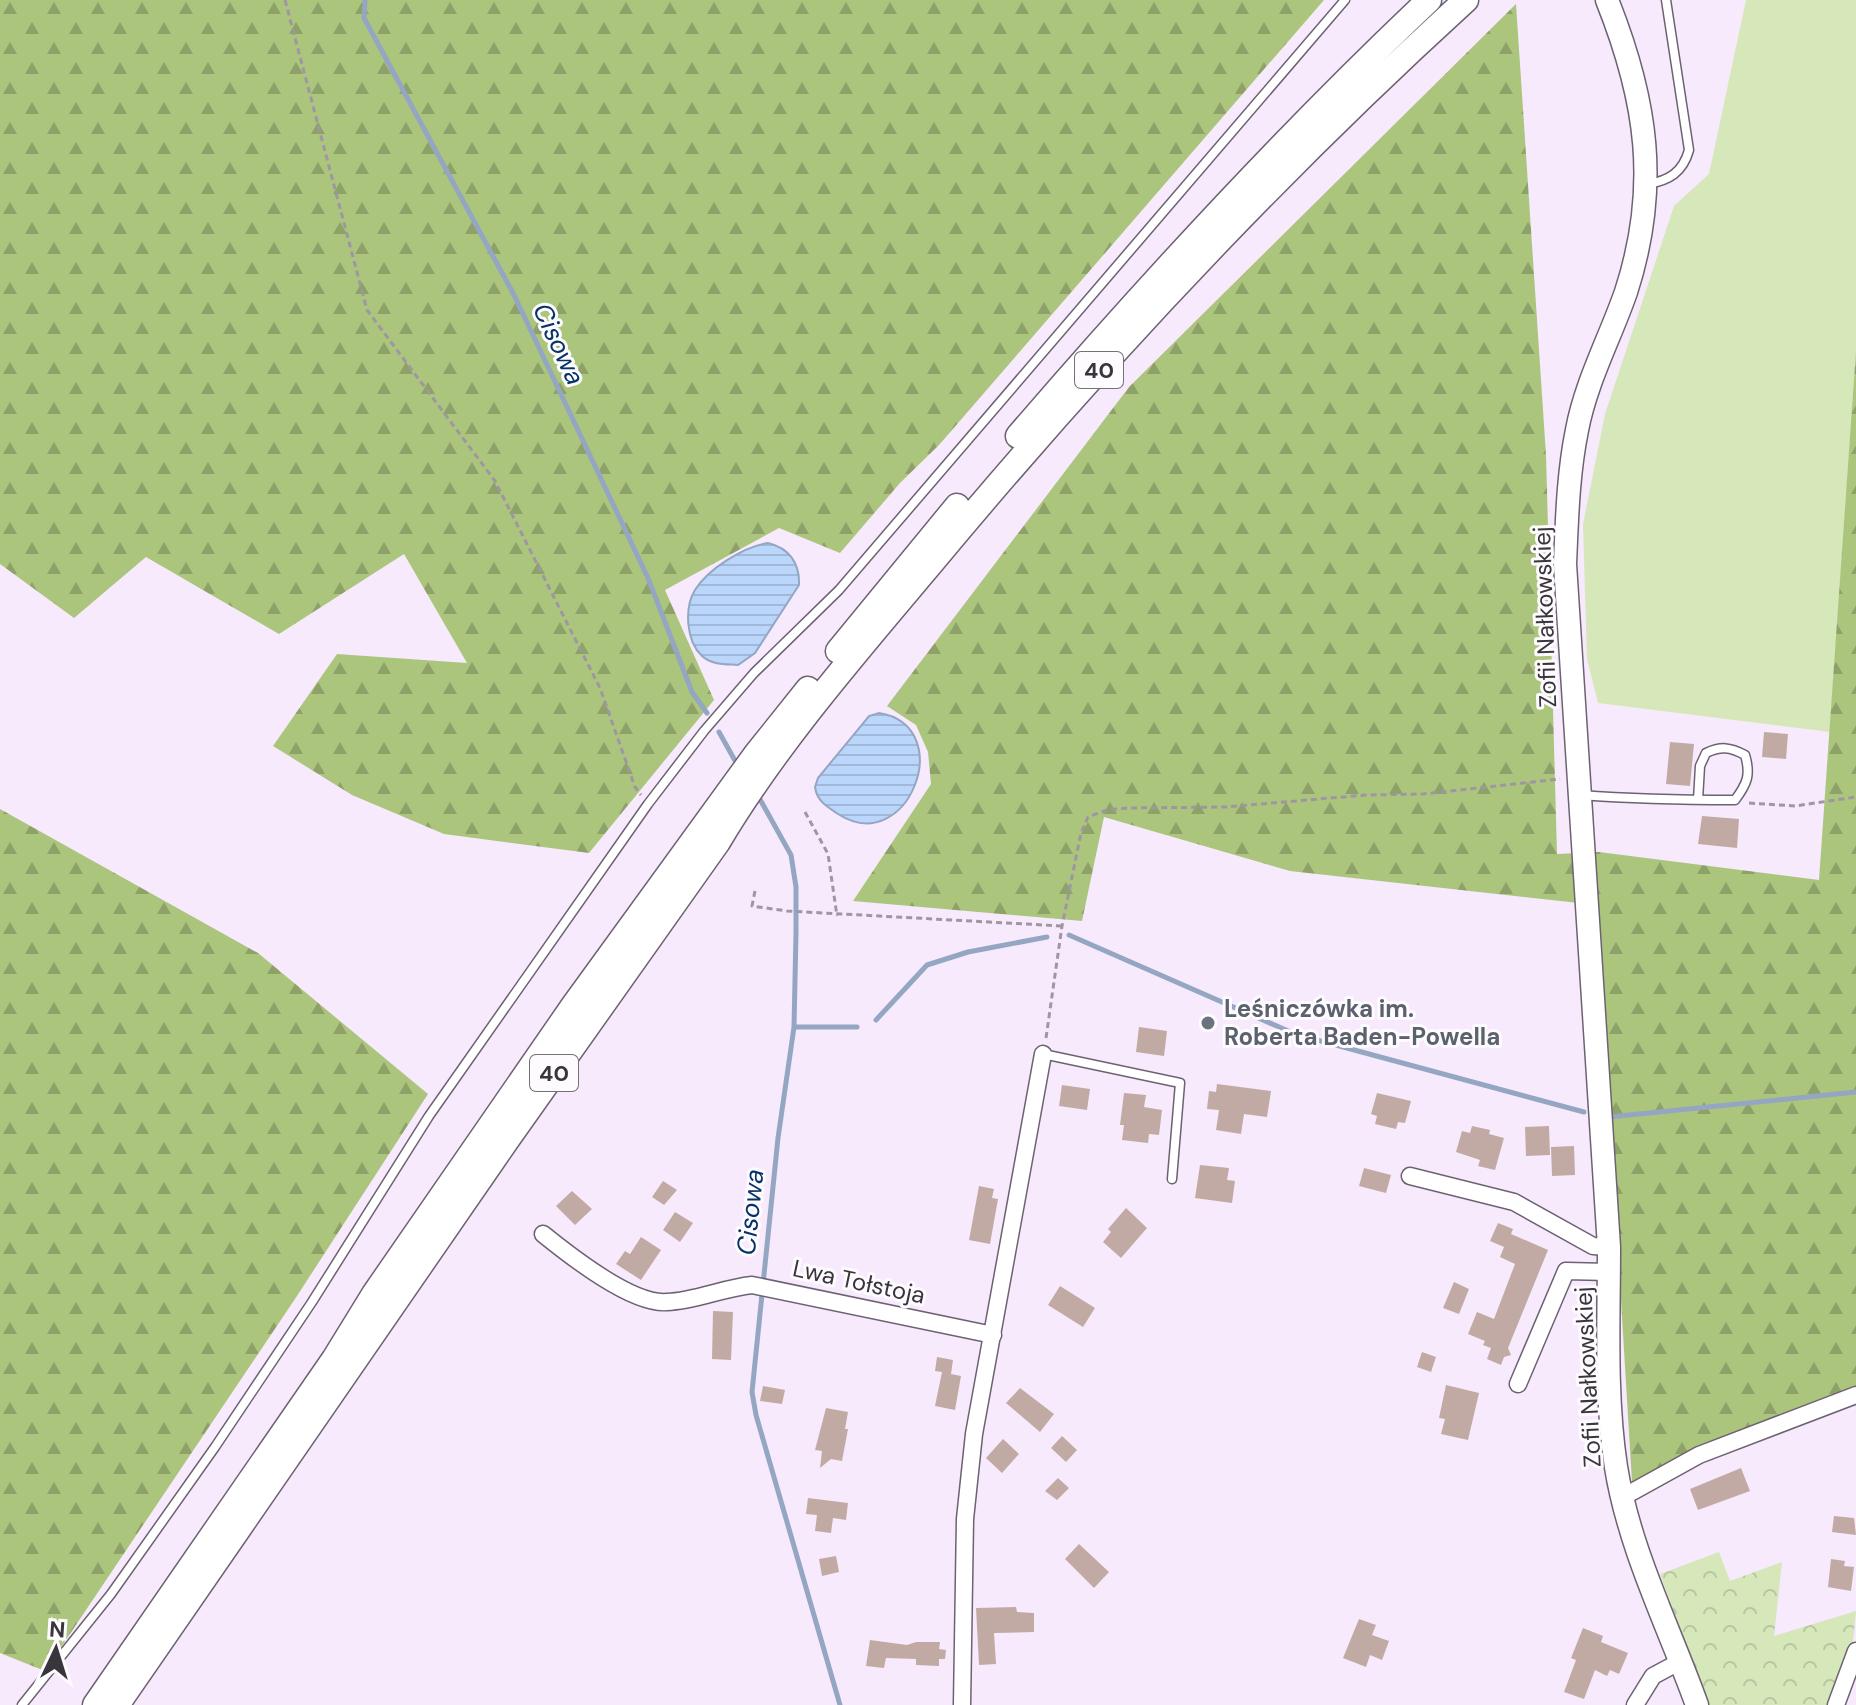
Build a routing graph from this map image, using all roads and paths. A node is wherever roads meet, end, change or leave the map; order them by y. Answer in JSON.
{"nodes":[{"id":1,"x":285,"y":0,"type":"edge"},
{"id":2,"x":1345,"y":0,"type":"edge"},
{"id":3,"x":1429,"y":0,"type":"edge"},
{"id":4,"x":1466,"y":0,"type":"edge"},
{"id":5,"x":1607,"y":0,"type":"edge"},
{"id":6,"x":1666,"y":0,"type":"edge"},
{"id":7,"x":1645,"y":184,"type":"junction"},
{"id":8,"x":761,"y":762,"type":"junction"},
{"id":9,"x":1580,"y":786,"type":"junction"},
{"id":10,"x":737,"y":795,"type":"junction"},
{"id":11,"x":1856,"y":797,"type":"edge"},
{"id":12,"x":1698,"y":800,"type":"junction"},
{"id":13,"x":1735,"y":800,"type":"junction"},
{"id":14,"x":648,"y":804,"type":"junction"},
{"id":15,"x":805,"y":812,"type":"dead end"},
{"id":16,"x":755,"y":891,"type":"dead end"},
{"id":17,"x":837,"y":916,"type":"junction"},
{"id":18,"x":1062,"y":926,"type":"junction"},
{"id":19,"x":1043,"y":1054,"type":"junction"},
{"id":20,"x":1410,"y":1176,"type":"dead end"},
{"id":21,"x":1172,"y":1179,"type":"dead end"},
{"id":22,"x":543,"y":1234,"type":"dead end"},
{"id":23,"x":1609,"y":1247,"type":"junction"},
{"id":24,"x":1609,"y":1272,"type":"junction"},
{"id":25,"x":993,"y":1335,"type":"junction"},
{"id":26,"x":1518,"y":1384,"type":"dead end"},
{"id":27,"x":1856,"y":1395,"type":"edge"},
{"id":28,"x":1623,"y":1497,"type":"junction"},
{"id":29,"x":1856,"y":1651,"type":"edge"},
{"id":30,"x":1681,"y":1661,"type":"junction"},
{"id":31,"x":22,"y":1705,"type":"edge"},
{"id":32,"x":95,"y":1705,"type":"edge"},
{"id":33,"x":117,"y":1705,"type":"edge"},
{"id":34,"x":962,"y":1705,"type":"edge"},
{"id":35,"x":1635,"y":1705,"type":"edge"},
{"id":36,"x":1697,"y":1705,"type":"edge"},
{"id":37,"x":1836,"y":1705,"type":"edge"}],
"edges":[{"from":1,"to":14,"type":"path"},
{"from":2,"to":14,"type":"lane"},
{"from":3,"to":8,"type":"main road","number":"40"},
{"from":4,"to":8,"type":"main road","number":"40"},
{"from":5,"to":7,"type":"street","name":"Zofii Nałkowskiej"},
{"from":6,"to":7,"type":"lane"},
{"from":7,"to":9,"type":"street","name":"Zofii Nałkowskiej"},
{"from":8,"to":10,"type":"main road","number":"40"},
{"from":9,"to":12,"type":"lane"},
{"from":9,"to":18,"type":"path"},
{"from":9,"to":23,"type":"street","name":"Zofii Nałkowskiej"},
{"from":10,"to":32,"type":"main road","number":"40"},
{"from":10,"to":33,"type":"main road","number":"40"},
{"from":11,"to":13,"type":"path"},
{"from":12,"to":13,"type":"lane"},
{"from":12,"to":13,"type":"lane"},
{"from":14,"to":31,"type":"lane"},
{"from":15,"to":17,"type":"path"},
{"from":16,"to":17,"type":"path"},
{"from":17,"to":18,"type":"path"},
{"from":18,"to":19,"type":"path"},
{"from":19,"to":21,"type":"lane"},
{"from":19,"to":25,"type":"street"},
{"from":20,"to":23,"type":"street"},
{"from":22,"to":25,"type":"street","name":"Lwa Tołstoja"},
{"from":23,"to":24,"type":"street","name":"Zofii Nałkowskiej"},
{"from":24,"to":26,"type":"street","name":"Zofii Nałkowskiej"},
{"from":24,"to":28,"type":"street","name":"Zofii Nałkowskiej"},
{"from":25,"to":34,"type":"street"},
{"from":27,"to":28,"type":"street"},
{"from":28,"to":30,"type":"street","name":"Zofii Nałkowskiej"},
{"from":29,"to":37,"type":"street"},
{"from":30,"to":35,"type":"street"},
{"from":30,"to":36,"type":"street","name":"Zofii Nałkowskiej"}]}
